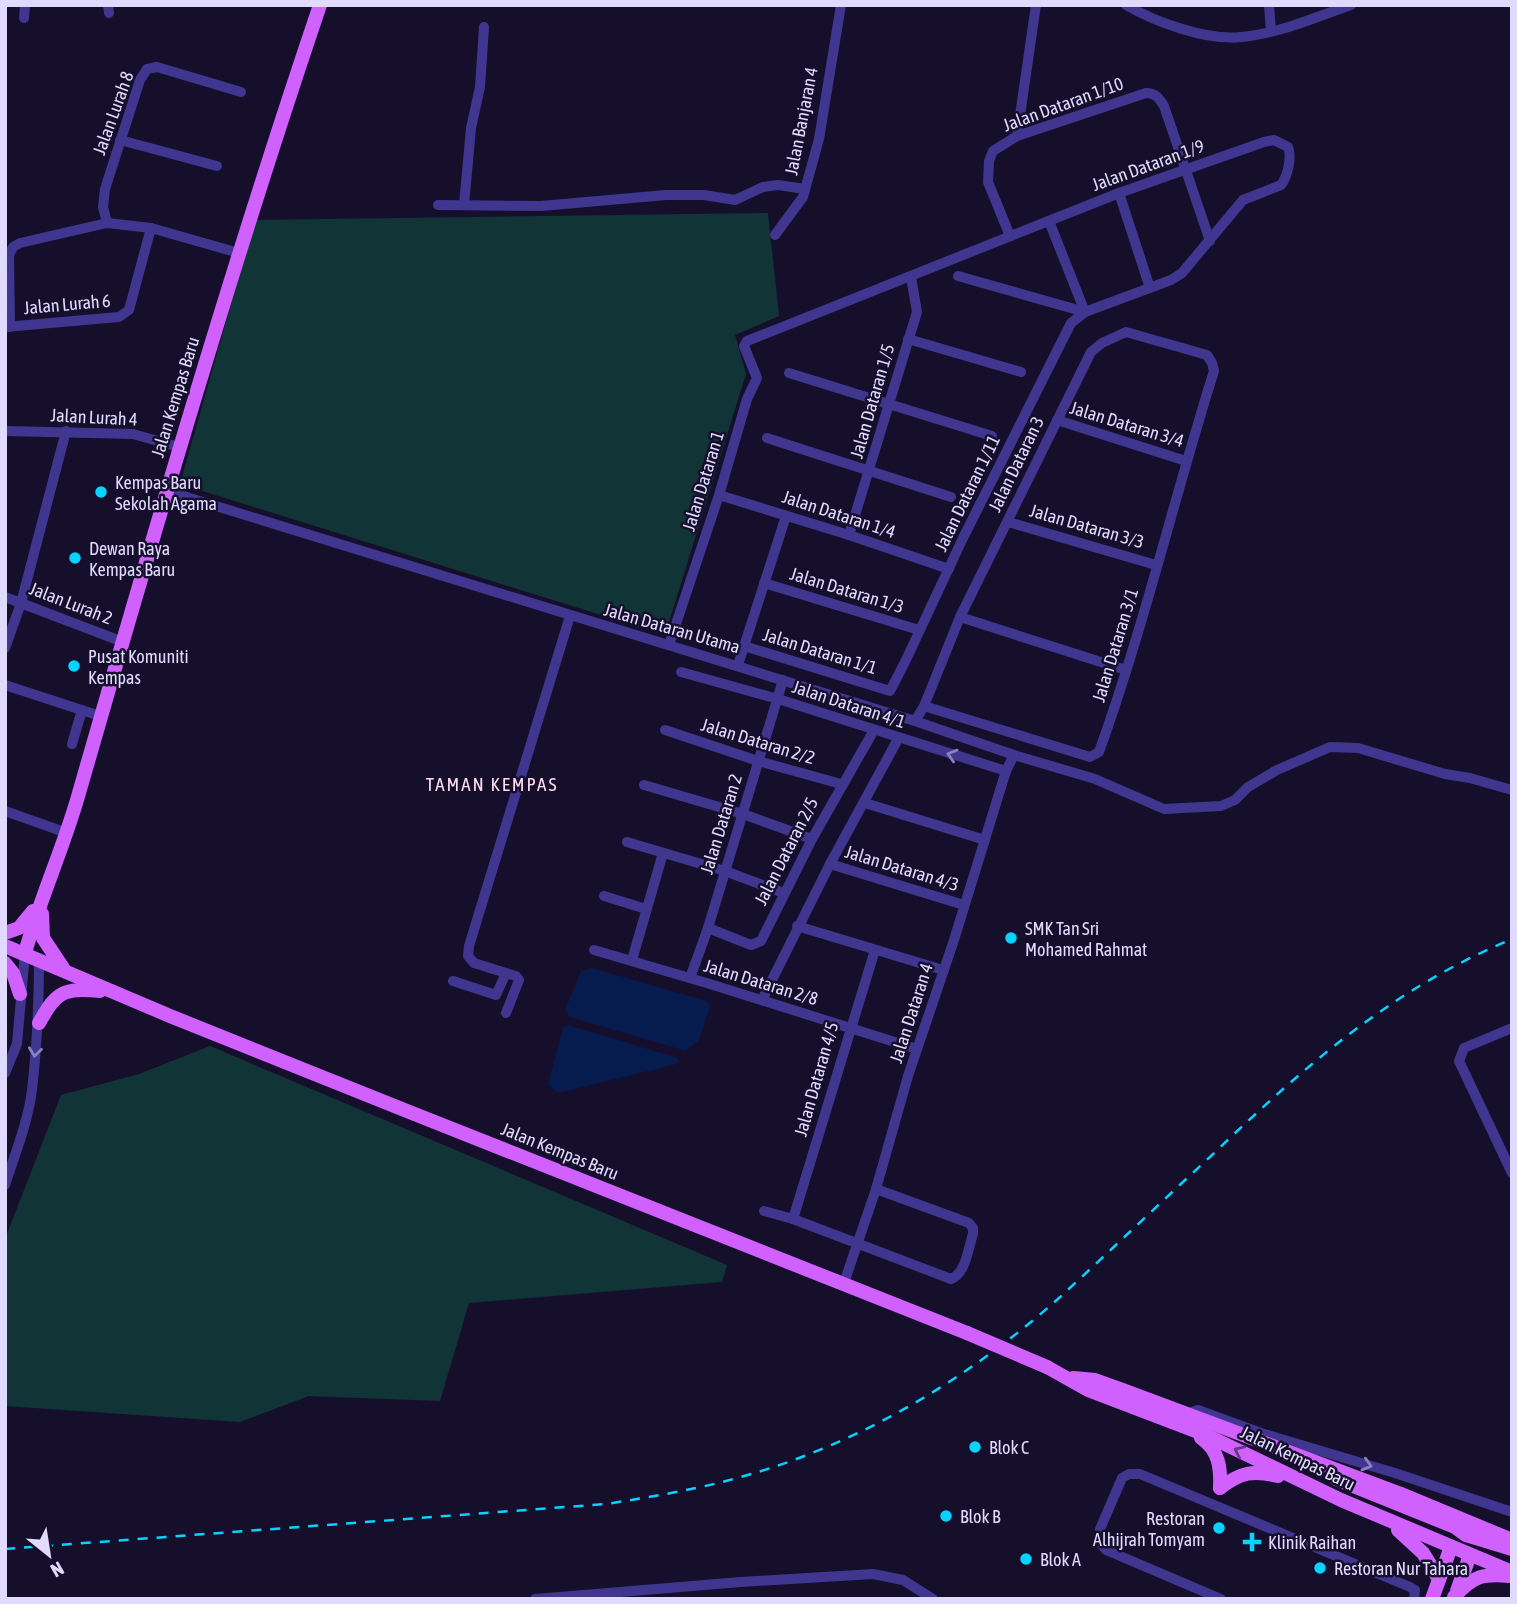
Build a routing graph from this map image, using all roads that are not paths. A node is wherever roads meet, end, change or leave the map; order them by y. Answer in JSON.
{"nodes":[{"id":1,"x":25,"y":5,"type":"edge"},
{"id":2,"x":320,"y":5,"type":"edge"},
{"id":3,"x":841,"y":5,"type":"edge"},
{"id":4,"x":1036,"y":5,"type":"edge"},
{"id":5,"x":1126,"y":5,"type":"edge"},
{"id":6,"x":1269,"y":5,"type":"edge"},
{"id":7,"x":1351,"y":5,"type":"edge"},
{"id":8,"x":24,"y":18,"type":"dead end"},
{"id":9,"x":484,"y":27,"type":"dead end"},
{"id":10,"x":1271,"y":31,"type":"junction"},
{"id":11,"x":241,"y":92,"type":"dead end"},
{"id":12,"x":1017,"y":136,"type":"junction"},
{"id":13,"x":120,"y":140,"type":"junction"},
{"id":14,"x":216,"y":166,"type":"dead end"},
{"id":15,"x":1186,"y":168,"type":"junction"},
{"id":16,"x":805,"y":189,"type":"junction"},
{"id":17,"x":1119,"y":193,"type":"junction"},
{"id":18,"x":438,"y":205,"type":"dead end"},
{"id":19,"x":464,"y":205,"type":"junction"},
{"id":20,"x":1049,"y":221,"type":"junction"},
{"id":21,"x":107,"y":223,"type":"junction"},
{"id":22,"x":151,"y":228,"type":"junction"},
{"id":23,"x":775,"y":235,"type":"dead end"},
{"id":24,"x":1010,"y":236,"type":"junction"},
{"id":25,"x":1210,"y":240,"type":"junction"},
{"id":26,"x":239,"y":253,"type":"junction"},
{"id":27,"x":958,"y":276,"type":"dead end"},
{"id":28,"x":911,"y":277,"type":"junction"},
{"id":29,"x":1150,"y":288,"type":"junction"},
{"id":30,"x":1085,"y":312,"type":"junction"},
{"id":31,"x":8,"y":327,"type":"edge"},
{"id":32,"x":758,"y":336,"type":"joint"},
{"id":33,"x":908,"y":338,"type":"junction"},
{"id":34,"x":1214,"y":371,"type":"joint"},
{"id":35,"x":1021,"y":372,"type":"dead end"},
{"id":36,"x":789,"y":373,"type":"dead end"},
{"id":37,"x":889,"y":405,"type":"junction"},
{"id":38,"x":1056,"y":420,"type":"junction"},
{"id":39,"x":5,"y":431,"type":"edge"},
{"id":40,"x":66,"y":431,"type":"junction"},
{"id":41,"x":992,"y":436,"type":"dead end"},
{"id":42,"x":767,"y":438,"type":"dead end"},
{"id":43,"x":179,"y":447,"type":"junction"},
{"id":44,"x":1186,"y":461,"type":"junction"},
{"id":45,"x":870,"y":471,"type":"junction"},
{"id":46,"x":167,"y":491,"type":"junction"},
{"id":47,"x":719,"y":495,"type":"junction"},
{"id":48,"x":951,"y":497,"type":"dead end"},
{"id":49,"x":786,"y":516,"type":"junction"},
{"id":50,"x":1008,"y":522,"type":"junction"},
{"id":51,"x":849,"y":535,"type":"junction"},
{"id":52,"x":1156,"y":565,"type":"junction"},
{"id":53,"x":949,"y":569,"type":"junction"},
{"id":54,"x":764,"y":583,"type":"junction"},
{"id":55,"x":5,"y":597,"type":"edge"},
{"id":56,"x":22,"y":603,"type":"junction"},
{"id":57,"x":570,"y":616,"type":"junction"},
{"id":58,"x":960,"y":617,"type":"junction"},
{"id":59,"x":919,"y":630,"type":"junction"},
{"id":60,"x":123,"y":642,"type":"junction"},
{"id":61,"x":669,"y":645,"type":"junction"},
{"id":62,"x":744,"y":646,"type":"junction"},
{"id":63,"x":5,"y":648,"type":"edge"},
{"id":64,"x":738,"y":665,"type":"junction"},
{"id":65,"x":1126,"y":670,"type":"junction"},
{"id":66,"x":681,"y":672,"type":"dead end"},
{"id":67,"x":783,"y":680,"type":"junction"},
{"id":68,"x":5,"y":685,"type":"edge"},
{"id":69,"x":885,"y":690,"type":"joint"},
{"id":70,"x":778,"y":699,"type":"junction"},
{"id":71,"x":924,"y":706,"type":"junction"},
{"id":72,"x":82,"y":710,"type":"junction"},
{"id":73,"x":100,"y":716,"type":"junction"},
{"id":74,"x":915,"y":721,"type":"junction"},
{"id":75,"x":665,"y":730,"type":"dead end"},
{"id":76,"x":874,"y":730,"type":"junction"},
{"id":77,"x":898,"y":739,"type":"junction"},
{"id":78,"x":72,"y":744,"type":"dead end"},
{"id":79,"x":1014,"y":755,"type":"junction"},
{"id":80,"x":758,"y":761,"type":"junction"},
{"id":81,"x":1006,"y":772,"type":"junction"},
{"id":82,"x":841,"y":784,"type":"junction"},
{"id":83,"x":644,"y":785,"type":"dead end"},
{"id":84,"x":1512,"y":790,"type":"edge"},
{"id":85,"x":865,"y":803,"type":"junction"},
{"id":86,"x":5,"y":811,"type":"edge"},
{"id":87,"x":743,"y":814,"type":"junction"},
{"id":88,"x":67,"y":833,"type":"junction"},
{"id":89,"x":812,"y":839,"type":"junction"},
{"id":90,"x":985,"y":840,"type":"junction"},
{"id":91,"x":627,"y":842,"type":"dead end"},
{"id":92,"x":663,"y":853,"type":"junction"},
{"id":93,"x":830,"y":864,"type":"junction"},
{"id":94,"x":725,"y":871,"type":"junction"},
{"id":95,"x":784,"y":893,"type":"junction"},
{"id":96,"x":44,"y":895,"type":"junction"},
{"id":97,"x":604,"y":895,"type":"dead end"},
{"id":98,"x":964,"y":905,"type":"junction"},
{"id":99,"x":646,"y":909,"type":"junction"},
{"id":100,"x":797,"y":926,"type":"junction"},
{"id":101,"x":708,"y":928,"type":"junction"},
{"id":102,"x":5,"y":933,"type":"edge"},
{"id":103,"x":5,"y":946,"type":"edge"},
{"id":104,"x":594,"y":950,"type":"dead end"},
{"id":105,"x":874,"y":950,"type":"junction"},
{"id":106,"x":32,"y":956,"type":"junction"},
{"id":107,"x":632,"y":960,"type":"junction"},
{"id":108,"x":5,"y":963,"type":"edge"},
{"id":109,"x":943,"y":970,"type":"junction"},
{"id":110,"x":66,"y":971,"type":"junction"},
{"id":111,"x":506,"y":972,"type":"junction"},
{"id":112,"x":690,"y":978,"type":"junction"},
{"id":113,"x":453,"y":981,"type":"dead end"},
{"id":114,"x":115,"y":993,"type":"junction"},
{"id":115,"x":20,"y":994,"type":"junction"},
{"id":116,"x":762,"y":1000,"type":"junction"},
{"id":117,"x":506,"y":1013,"type":"dead end"},
{"id":118,"x":39,"y":1023,"type":"junction"},
{"id":119,"x":849,"y":1027,"type":"junction"},
{"id":120,"x":1512,"y":1028,"type":"edge"},
{"id":121,"x":917,"y":1049,"type":"junction"},
{"id":122,"x":6,"y":1066,"type":"edge"},
{"id":123,"x":1512,"y":1173,"type":"edge"},
{"id":124,"x":5,"y":1185,"type":"edge"},
{"id":125,"x":876,"y":1189,"type":"junction"},
{"id":126,"x":764,"y":1211,"type":"dead end"},
{"id":127,"x":793,"y":1219,"type":"junction"},
{"id":128,"x":857,"y":1244,"type":"junction"},
{"id":129,"x":844,"y":1283,"type":"junction"},
{"id":130,"x":1068,"y":1377,"type":"junction"},
{"id":131,"x":1156,"y":1414,"type":"junction"},
{"id":132,"x":1186,"y":1414,"type":"junction"},
{"id":133,"x":1324,"y":1465,"type":"junction"},
{"id":134,"x":1299,"y":1482,"type":"junction"},
{"id":135,"x":1220,"y":1488,"type":"junction"},
{"id":136,"x":1212,"y":1504,"type":"junction"},
{"id":137,"x":1512,"y":1512,"type":"edge"},
{"id":138,"x":1386,"y":1520,"type":"junction"},
{"id":139,"x":1466,"y":1535,"type":"junction"},
{"id":140,"x":1512,"y":1540,"type":"edge"},
{"id":141,"x":1451,"y":1547,"type":"junction"},
{"id":142,"x":1512,"y":1549,"type":"edge"},
{"id":143,"x":1470,"y":1555,"type":"junction"},
{"id":144,"x":1512,"y":1574,"type":"edge"},
{"id":145,"x":1439,"y":1579,"type":"junction"},
{"id":146,"x":1415,"y":1594,"type":"edge"},
{"id":147,"x":1454,"y":1598,"type":"edge"},
{"id":148,"x":534,"y":1599,"type":"edge"},
{"id":149,"x":933,"y":1599,"type":"edge"},
{"id":150,"x":1221,"y":1599,"type":"edge"},
{"id":151,"x":1432,"y":1599,"type":"edge"}],
"edges":[{"from":1,"to":8,"type":"street"},
{"from":2,"to":26,"type":"main road","name":"Jalan Kempas Baru"},
{"from":3,"to":16,"type":"street","name":"Jalan Banjaran 4"},
{"from":4,"to":12,"type":"street"},
{"from":5,"to":10,"type":"street"},
{"from":6,"to":10,"type":"street"},
{"from":7,"to":10,"type":"street"},
{"from":9,"to":19,"type":"street"},
{"from":11,"to":13,"type":"street","name":"Jalan Lurah 8"},
{"from":12,"to":15,"type":"street","name":"Jalan Dataran 1/10"},
{"from":12,"to":24,"type":"street","name":"Jalan Dataran 1/10"},
{"from":13,"to":14,"type":"street"},
{"from":13,"to":21,"type":"street","name":"Jalan Lurah 8"},
{"from":15,"to":17,"type":"street","name":"Jalan Dataran 1/9"},
{"from":15,"to":25,"type":"street"},
{"from":15,"to":25,"type":"street","name":"Jalan Dataran 1/9"},
{"from":16,"to":19,"type":"street"},
{"from":16,"to":23,"type":"street","name":"Jalan Banjaran 4"},
{"from":17,"to":20,"type":"street","name":"Jalan Dataran 1/9"},
{"from":17,"to":29,"type":"street"},
{"from":18,"to":19,"type":"street"},
{"from":20,"to":24,"type":"street","name":"Jalan Dataran 1/9"},
{"from":20,"to":30,"type":"street"},
{"from":21,"to":22,"type":"street"},
{"from":21,"to":31,"type":"street"},
{"from":22,"to":26,"type":"street"},
{"from":22,"to":31,"type":"street","name":"Jalan Lurah 6"},
{"from":24,"to":28,"type":"street","name":"Jalan Dataran 1/9"},
{"from":25,"to":29,"type":"street","name":"Jalan Dataran 1/9"},
{"from":26,"to":43,"type":"main road","name":"Jalan Kempas Baru"},
{"from":27,"to":30,"type":"street"},
{"from":28,"to":32,"type":"street","name":"Jalan Dataran 1/9"},
{"from":28,"to":33,"type":"street","name":"Jalan Dataran 1/5"},
{"from":29,"to":30,"type":"street","name":"Jalan Dataran 1/9"},
{"from":30,"to":53,"type":"street","name":"Jalan Dataran 1/11"},
{"from":32,"to":47,"type":"street","name":"Jalan Dataran 1"},
{"from":33,"to":35,"type":"street"},
{"from":33,"to":37,"type":"street","name":"Jalan Dataran 1/5"},
{"from":34,"to":38,"type":"street","name":"Jalan Dataran 3"},
{"from":34,"to":44,"type":"street","name":"Jalan Dataran 3/1"},
{"from":36,"to":37,"type":"street"},
{"from":37,"to":41,"type":"street"},
{"from":37,"to":45,"type":"street","name":"Jalan Dataran 1/5"},
{"from":38,"to":44,"type":"street","name":"Jalan Dataran 3/4"},
{"from":38,"to":50,"type":"street","name":"Jalan Dataran 3"},
{"from":39,"to":40,"type":"street","name":"Jalan Lurah 4"},
{"from":40,"to":43,"type":"street","name":"Jalan Lurah 4"},
{"from":40,"to":56,"type":"street"},
{"from":42,"to":45,"type":"street"},
{"from":43,"to":46,"type":"main road","name":"Jalan Kempas Baru"},
{"from":44,"to":52,"type":"street","name":"Jalan Dataran 3/1"},
{"from":45,"to":48,"type":"street"},
{"from":45,"to":51,"type":"street","name":"Jalan Dataran 1/5"},
{"from":46,"to":57,"type":"street","name":"Jalan Dataran Utama"},
{"from":46,"to":60,"type":"main road","name":"Jalan Kempas Baru"},
{"from":47,"to":49,"type":"street","name":"Jalan Dataran 1/4"},
{"from":47,"to":61,"type":"street","name":"Jalan Dataran 1"},
{"from":49,"to":51,"type":"street","name":"Jalan Dataran 1/4"},
{"from":49,"to":54,"type":"street"},
{"from":50,"to":52,"type":"street","name":"Jalan Dataran 3/3"},
{"from":50,"to":58,"type":"street","name":"Jalan Dataran 3"},
{"from":51,"to":53,"type":"street","name":"Jalan Dataran 1/4"},
{"from":52,"to":65,"type":"street","name":"Jalan Dataran 3/1"},
{"from":53,"to":59,"type":"street","name":"Jalan Dataran 1/11"},
{"from":54,"to":59,"type":"street","name":"Jalan Dataran 1/3"},
{"from":54,"to":62,"type":"street"},
{"from":55,"to":56,"type":"street","name":"Jalan Lurah 2"},
{"from":56,"to":60,"type":"street","name":"Jalan Lurah 2"},
{"from":56,"to":63,"type":"street"},
{"from":57,"to":61,"type":"street","name":"Jalan Dataran Utama"},
{"from":57,"to":111,"type":"street"},
{"from":58,"to":65,"type":"street"},
{"from":58,"to":71,"type":"street","name":"Jalan Dataran 3"},
{"from":59,"to":69,"type":"street","name":"Jalan Dataran 1/11"},
{"from":60,"to":73,"type":"main road","name":"Jalan Kempas Baru"},
{"from":61,"to":64,"type":"street","name":"Jalan Dataran Utama"},
{"from":62,"to":64,"type":"street"},
{"from":62,"to":69,"type":"street","name":"Jalan Dataran 1/1"},
{"from":64,"to":67,"type":"street","name":"Jalan Dataran Utama"},
{"from":65,"to":71,"type":"street","name":"Jalan Dataran 3/1"},
{"from":66,"to":70,"type":"street","name":"Jalan Dataran 4/1"},
{"from":67,"to":70,"type":"street","name":"Jalan Dataran 2"},
{"from":67,"to":74,"type":"street","name":"Jalan Dataran Utama"},
{"from":68,"to":72,"type":"street"},
{"from":70,"to":76,"type":"street","name":"Jalan Dataran 4/1"},
{"from":70,"to":80,"type":"street","name":"Jalan Dataran 2"},
{"from":71,"to":74,"type":"street","name":"Jalan Dataran 3"},
{"from":72,"to":73,"type":"street"},
{"from":72,"to":78,"type":"street"},
{"from":73,"to":88,"type":"main road","name":"Jalan Kempas Baru"},
{"from":74,"to":79,"type":"street","name":"Jalan Dataran Utama"},
{"from":75,"to":80,"type":"street","name":"Jalan Dataran 2/2"},
{"from":76,"to":77,"type":"street","name":"Jalan Dataran 4/1"},
{"from":76,"to":82,"type":"street","name":"Jalan Dataran 2/5"},
{"from":81,"to":77,"type":"street","name":"Jalan Dataran 4/1","one_way":true},
{"from":77,"to":85,"type":"street"},
{"from":79,"to":81,"type":"street","name":"Jalan Dataran 4"},
{"from":79,"to":84,"type":"street","name":"Jalan Dataran Utama"},
{"from":80,"to":82,"type":"street","name":"Jalan Dataran 2/2"},
{"from":80,"to":87,"type":"street","name":"Jalan Dataran 2"},
{"from":81,"to":90,"type":"street","name":"Jalan Dataran 4"},
{"from":82,"to":89,"type":"street","name":"Jalan Dataran 2/5"},
{"from":83,"to":87,"type":"street"},
{"from":85,"to":90,"type":"street"},
{"from":85,"to":93,"type":"street"},
{"from":86,"to":88,"type":"street"},
{"from":87,"to":89,"type":"street"},
{"from":87,"to":94,"type":"street","name":"Jalan Dataran 2"},
{"from":88,"to":96,"type":"main road","name":"Jalan Kempas Baru"},
{"from":89,"to":95,"type":"street","name":"Jalan Dataran 2/5"},
{"from":90,"to":98,"type":"street","name":"Jalan Dataran 4"},
{"from":91,"to":92,"type":"street"},
{"from":92,"to":94,"type":"street"},
{"from":92,"to":99,"type":"street"},
{"from":93,"to":98,"type":"street","name":"Jalan Dataran 4/3"},
{"from":93,"to":100,"type":"street"},
{"from":94,"to":95,"type":"street"},
{"from":94,"to":101,"type":"street","name":"Jalan Dataran 2"},
{"from":95,"to":101,"type":"street","name":"Jalan Dataran 2/5"},
{"from":96,"to":102,"type":"main road"},
{"from":96,"to":106,"type":"main road","name":"Jalan Kempas Baru"},
{"from":96,"to":110,"type":"main road"},
{"from":97,"to":99,"type":"street"},
{"from":98,"to":109,"type":"street","name":"Jalan Dataran 4"},
{"from":99,"to":107,"type":"street"},
{"from":100,"to":105,"type":"street"},
{"from":100,"to":116,"type":"street"},
{"from":101,"to":112,"type":"street","name":"Jalan Dataran 2"},
{"from":103,"to":106,"type":"main road","name":"Jalan Kempas Baru"},
{"from":104,"to":107,"type":"street","name":"Jalan Dataran 2/8"},
{"from":105,"to":109,"type":"street"},
{"from":105,"to":119,"type":"street","name":"Jalan Dataran 4/5"},
{"from":106,"to":110,"type":"main road","name":"Jalan Kempas Baru"},
{"from":106,"to":115,"type":"street"},
{"from":106,"to":118,"type":"street"},
{"from":107,"to":112,"type":"street","name":"Jalan Dataran 2/8"},
{"from":108,"to":115,"type":"main road"},
{"from":109,"to":121,"type":"street","name":"Jalan Dataran 4"},
{"from":110,"to":114,"type":"main road","name":"Jalan Kempas Baru"},
{"from":111,"to":113,"type":"street"},
{"from":111,"to":117,"type":"street"},
{"from":112,"to":116,"type":"street","name":"Jalan Dataran 2/8"},
{"from":114,"to":118,"type":"main road"},
{"from":114,"to":129,"type":"main road","name":"Jalan Kempas Baru"},
{"from":115,"to":122,"type":"street"},
{"from":116,"to":119,"type":"street","name":"Jalan Dataran 2/8"},
{"from":118,"to":124,"type":"street","one_way":true},
{"from":119,"to":121,"type":"street","name":"Jalan Dataran 2/8"},
{"from":119,"to":127,"type":"street","name":"Jalan Dataran 4/5"},
{"from":120,"to":123,"type":"street"},
{"from":121,"to":125,"type":"street","name":"Jalan Dataran 4"},
{"from":125,"to":128,"type":"street","name":"Jalan Dataran 4"},
{"from":125,"to":128,"type":"street"},
{"from":126,"to":127,"type":"street"},
{"from":127,"to":128,"type":"street"},
{"from":128,"to":129,"type":"street","name":"Jalan Dataran 4"},
{"from":129,"to":130,"type":"main road","name":"Jalan Kempas Baru","bridge":true},
{"from":130,"to":131,"type":"main road","name":"Jalan Kempas Baru"},
{"from":130,"to":132,"type":"main road","name":"Jalan Kempas Baru"},
{"from":134,"to":131,"type":"main road","name":"Jalan Kempas Baru","one_way":true},
{"from":131,"to":135,"type":"main road"},
{"from":132,"to":133,"type":"main road","name":"Jalan Kempas Baru"},
{"from":132,"to":137,"type":"street","name":"Jalan Kempas Baru","one_way":true},
{"from":133,"to":139,"type":"main road"},
{"from":133,"to":140,"type":"main road","name":"Jalan Kempas Baru"},
{"from":134,"to":135,"type":"main road"},
{"from":134,"to":138,"type":"main road","name":"Jalan Kempas Baru"},
{"from":135,"to":136,"type":"street"},
{"from":136,"to":146,"type":"street"},
{"from":136,"to":150,"type":"street"},
{"from":138,"to":141,"type":"main road","name":"Jalan Kempas Baru"},
{"from":138,"to":145,"type":"main road"},
{"from":139,"to":141,"type":"main road"},
{"from":139,"to":142,"type":"main road"},
{"from":139,"to":143,"type":"main road"},
{"from":141,"to":143,"type":"main road","name":"Jalan Kempas Baru"},
{"from":141,"to":145,"type":"main road"},
{"from":143,"to":144,"type":"main road","name":"Jalan Kempas Baru"},
{"from":143,"to":147,"type":"main road"},
{"from":144,"to":147,"type":"main road"},
{"from":145,"to":151,"type":"main road"},
{"from":148,"to":149,"type":"street"}]}
